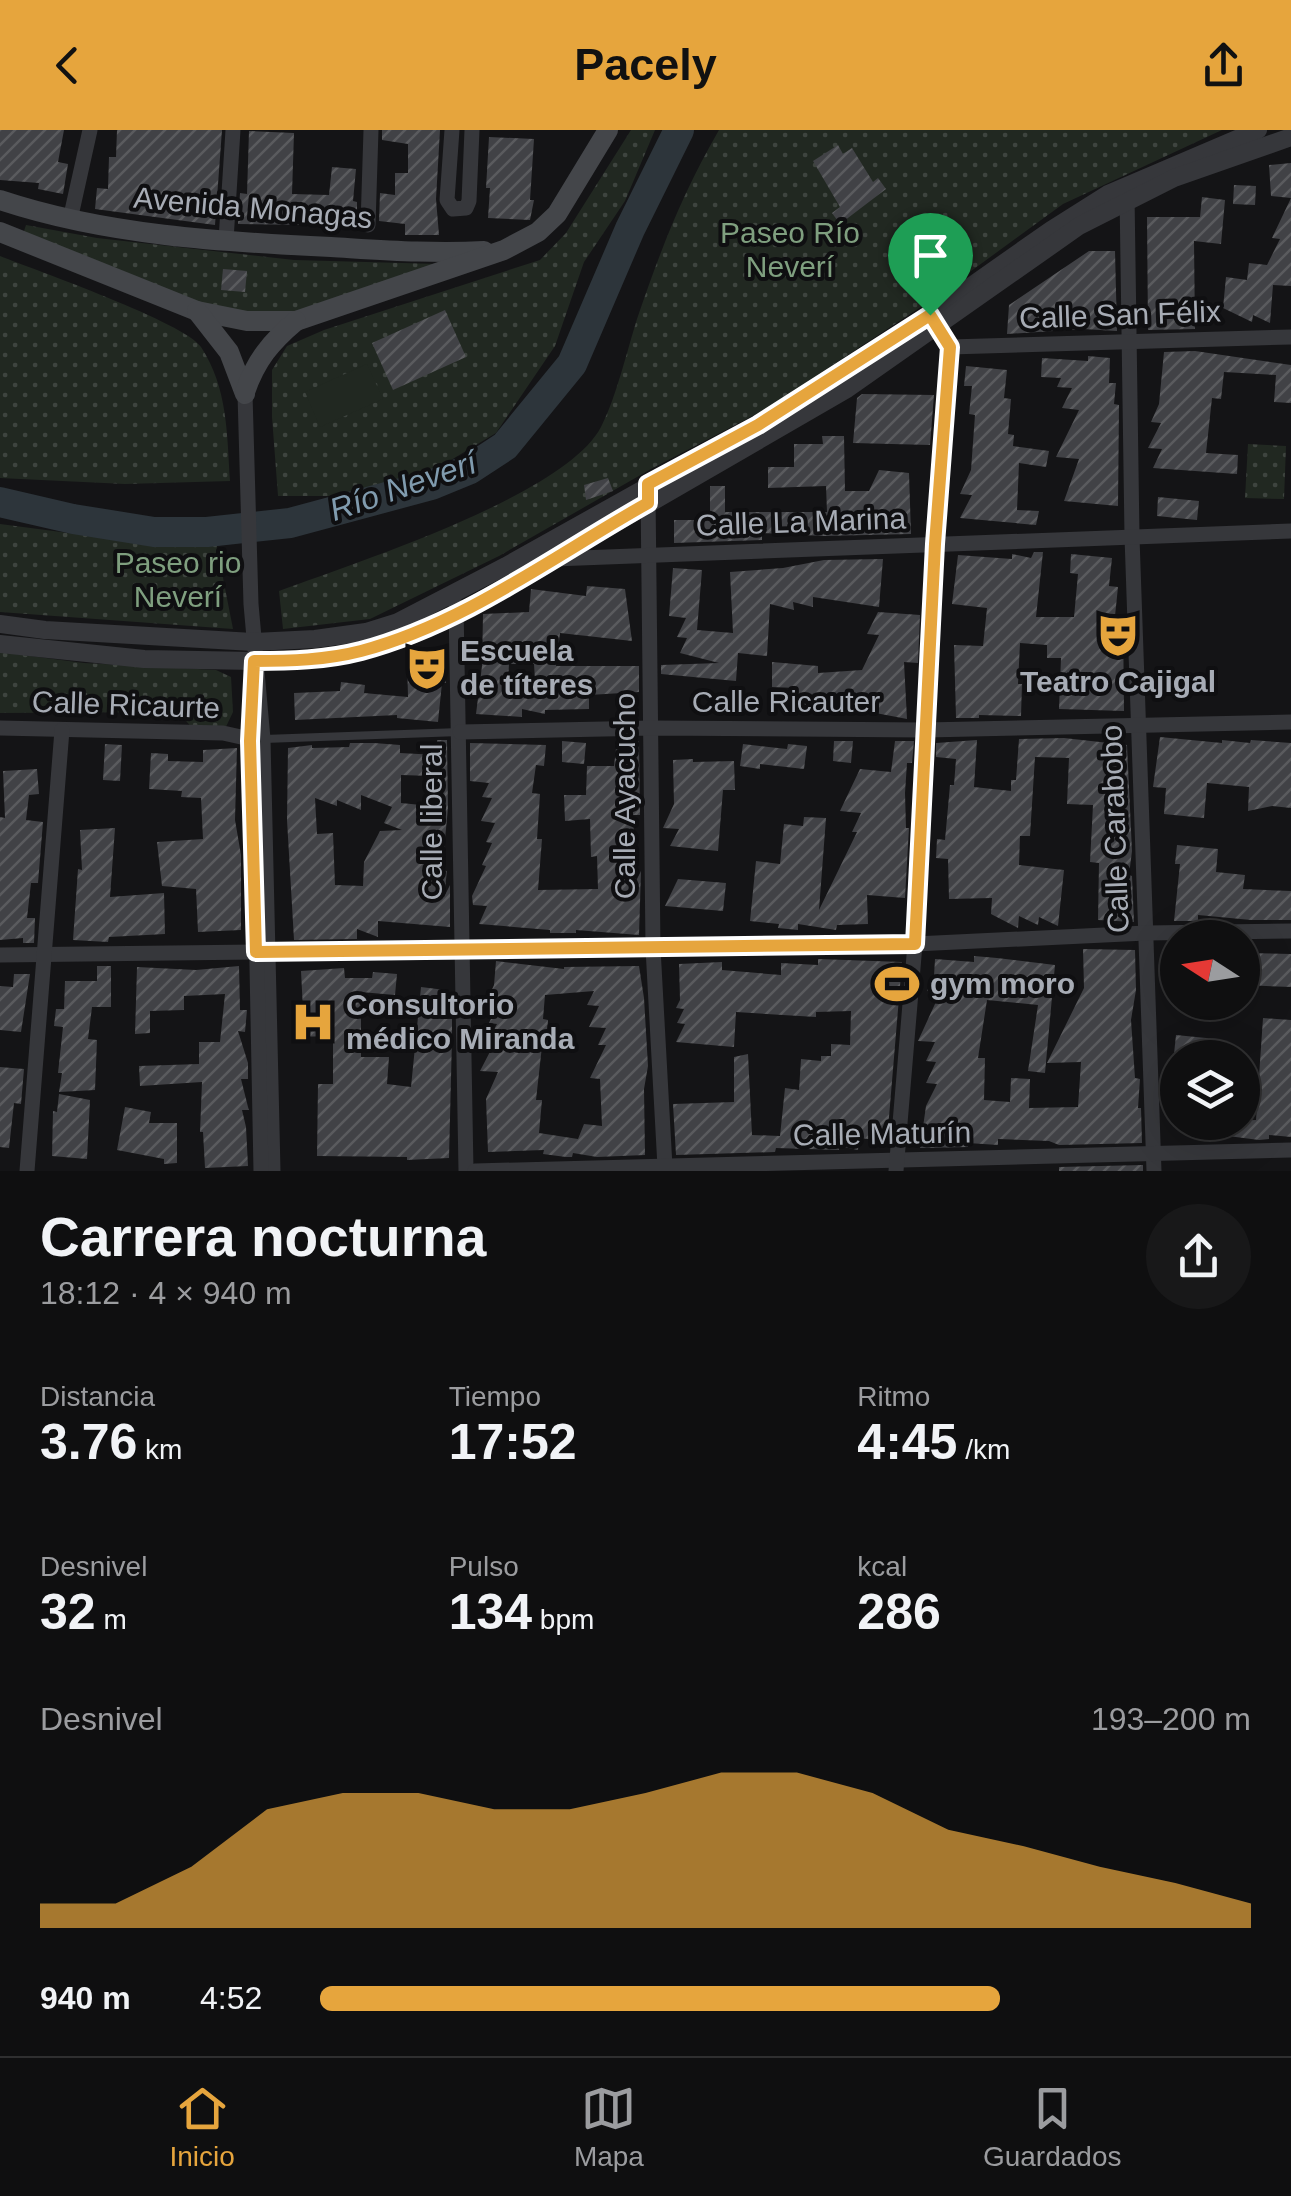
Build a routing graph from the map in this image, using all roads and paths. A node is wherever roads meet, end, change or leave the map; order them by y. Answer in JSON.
{"nodes":[{"id":1,"x":90,"y":130,"type":"edge"},
{"id":2,"x":233,"y":130,"type":"edge"},
{"id":3,"x":372,"y":130,"type":"edge"},
{"id":4,"x":452,"y":130,"type":"edge"},
{"id":5,"x":472,"y":130,"type":"edge"},
{"id":6,"x":608,"y":130,"type":"edge"},
{"id":7,"x":1258,"y":130,"type":"edge"},
{"id":8,"x":1291,"y":137,"type":"edge"},
{"id":9,"x":1127,"y":193,"type":"junction"},
{"id":10,"x":0,"y":200,"type":"edge"},
{"id":11,"x":70,"y":220,"type":"junction"},
{"id":12,"x":368,"y":226,"type":"dead end"},
{"id":13,"x":0,"y":232,"type":"edge"},
{"id":14,"x":226,"y":240,"type":"junction"},
{"id":15,"x":504,"y":250,"type":"junction"},
{"id":16,"x":196,"y":312,"type":"junction"},
{"id":17,"x":296,"y":320,"type":"junction"},
{"id":18,"x":933,"y":322,"type":"junction"},
{"id":19,"x":1291,"y":337,"type":"edge"},
{"id":20,"x":1131,"y":342,"type":"junction"},
{"id":21,"x":950,"y":347,"type":"junction"},
{"id":22,"x":245,"y":394,"type":"junction"},
{"id":23,"x":648,"y":494,"type":"junction"},
{"id":24,"x":1291,"y":531,"type":"edge"},
{"id":25,"x":1132,"y":537,"type":"junction"},
{"id":26,"x":935,"y":544,"type":"junction"},
{"id":27,"x":651,"y":555,"type":"junction"},
{"id":28,"x":554,"y":559,"type":"junction"},
{"id":29,"x":454,"y":594,"type":"junction"},
{"id":30,"x":458,"y":614,"type":"junction"},
{"id":31,"x":0,"y":624,"type":"edge"},
{"id":32,"x":0,"y":644,"type":"edge"},
{"id":33,"x":254,"y":652,"type":"junction"},
{"id":34,"x":1291,"y":722,"type":"edge"},
{"id":35,"x":1139,"y":725,"type":"junction"},
{"id":36,"x":0,"y":728,"type":"edge"},
{"id":37,"x":652,"y":728,"type":"junction"},
{"id":38,"x":62,"y":730,"type":"junction"},
{"id":39,"x":926,"y":730,"type":"junction"},
{"id":40,"x":460,"y":732,"type":"junction"},
{"id":41,"x":257,"y":739,"type":"junction"},
{"id":42,"x":1291,"y":931,"type":"edge"},
{"id":43,"x":1146,"y":934,"type":"junction"},
{"id":44,"x":915,"y":944,"type":"junction"},
{"id":45,"x":653,"y":948,"type":"junction"},
{"id":46,"x":460,"y":949,"type":"junction"},
{"id":47,"x":263,"y":952,"type":"junction"},
{"id":48,"x":0,"y":955,"type":"edge"},
{"id":49,"x":46,"y":955,"type":"junction"},
{"id":50,"x":1291,"y":1150,"type":"edge"},
{"id":51,"x":1154,"y":1163,"type":"edge"},
{"id":52,"x":896,"y":1166,"type":"edge"},
{"id":53,"x":665,"y":1167,"type":"junction"},
{"id":54,"x":27,"y":1171,"type":"edge"},
{"id":55,"x":261,"y":1171,"type":"edge"},
{"id":56,"x":274,"y":1171,"type":"edge"},
{"id":57,"x":466,"y":1171,"type":"edge"},
{"id":58,"x":475,"y":1171,"type":"edge"}],
"edges":[{"from":1,"to":11,"type":"street"},
{"from":2,"to":14,"type":"street"},
{"from":3,"to":12,"type":"street"},
{"from":4,"to":5,"type":"street"},
{"from":6,"to":15,"type":"main road","name":"Avenida Monagas"},
{"from":7,"to":9,"type":"street"},
{"from":8,"to":9,"type":"street"},
{"from":9,"to":18,"type":"street"},
{"from":9,"to":20,"type":"street","name":"Calle Carabobo"},
{"from":10,"to":11,"type":"main road","name":"Avenida Monagas"},
{"from":11,"to":14,"type":"main road","name":"Avenida Monagas"},
{"from":13,"to":16,"type":"main road","name":"Avenida Monagas"},
{"from":14,"to":15,"type":"main road","name":"Avenida Monagas"},
{"from":15,"to":17,"type":"main road","name":"Avenida Monagas"},
{"from":16,"to":17,"type":"main road","name":"Avenida Monagas"},
{"from":16,"to":22,"type":"main road"},
{"from":17,"to":22,"type":"main road"},
{"from":18,"to":21,"type":"street"},
{"from":18,"to":23,"type":"street"},
{"from":19,"to":20,"type":"street","name":"Calle San Félix"},
{"from":20,"to":21,"type":"street","name":"Calle San Félix"},
{"from":20,"to":25,"type":"street","name":"Calle Carabobo"},
{"from":21,"to":26,"type":"street"},
{"from":22,"to":33,"type":"street"},
{"from":23,"to":27,"type":"street","name":"Calle Ayacucho"},
{"from":23,"to":28,"type":"street"},
{"from":23,"to":29,"type":"street"},
{"from":24,"to":25,"type":"street","name":"Calle La Marina"},
{"from":25,"to":26,"type":"street","name":"Calle La Marina"},
{"from":25,"to":35,"type":"street","name":"Calle Carabobo"},
{"from":26,"to":27,"type":"street","name":"Calle La Marina"},
{"from":26,"to":39,"type":"street"},
{"from":27,"to":28,"type":"street","name":"Calle La Marina"},
{"from":27,"to":37,"type":"street","name":"Calle Ayacucho"},
{"from":28,"to":30,"type":"street"},
{"from":29,"to":30,"type":"street","name":"Calle liberal"},
{"from":29,"to":33,"type":"street"},
{"from":30,"to":33,"type":"street"},
{"from":30,"to":40,"type":"street","name":"Calle liberal"},
{"from":31,"to":33,"type":"street"},
{"from":32,"to":33,"type":"street"},
{"from":33,"to":41,"type":"street"},
{"from":34,"to":35,"type":"street","name":"Calle Ricauter"},
{"from":35,"to":39,"type":"street","name":"Calle Ricauter"},
{"from":35,"to":43,"type":"street","name":"Calle Carabobo"},
{"from":36,"to":38,"type":"street","name":"Calle Ricaurte"},
{"from":37,"to":39,"type":"street","name":"Calle Ricauter"},
{"from":37,"to":40,"type":"street","name":"Calle Ricauter"},
{"from":37,"to":45,"type":"street","name":"Calle Ayacucho"},
{"from":38,"to":41,"type":"street","name":"Calle Ricaurte"},
{"from":38,"to":49,"type":"street"},
{"from":39,"to":44,"type":"street"},
{"from":40,"to":41,"type":"lane","name":"Calle Ricaurte"},
{"from":40,"to":46,"type":"street","name":"Calle liberal"},
{"from":41,"to":47,"type":"street"},
{"from":42,"to":43,"type":"street"},
{"from":43,"to":44,"type":"street"},
{"from":43,"to":51,"type":"street","name":"Calle Carabobo"},
{"from":44,"to":45,"type":"street"},
{"from":44,"to":52,"type":"street"},
{"from":45,"to":46,"type":"street"},
{"from":45,"to":53,"type":"street","name":"Calle Ayacucho"},
{"from":46,"to":47,"type":"street"},
{"from":46,"to":57,"type":"street","name":"Calle liberal"},
{"from":47,"to":49,"type":"street"},
{"from":47,"to":55,"type":"street"},
{"from":47,"to":56,"type":"street"},
{"from":48,"to":49,"type":"street"},
{"from":49,"to":54,"type":"street"},
{"from":50,"to":51,"type":"street","name":"Calle Maturín"},
{"from":51,"to":52,"type":"street","name":"Calle Maturín"},
{"from":52,"to":53,"type":"street","name":"Calle Maturín"},
{"from":53,"to":58,"type":"street","name":"Calle Maturín"}]}
